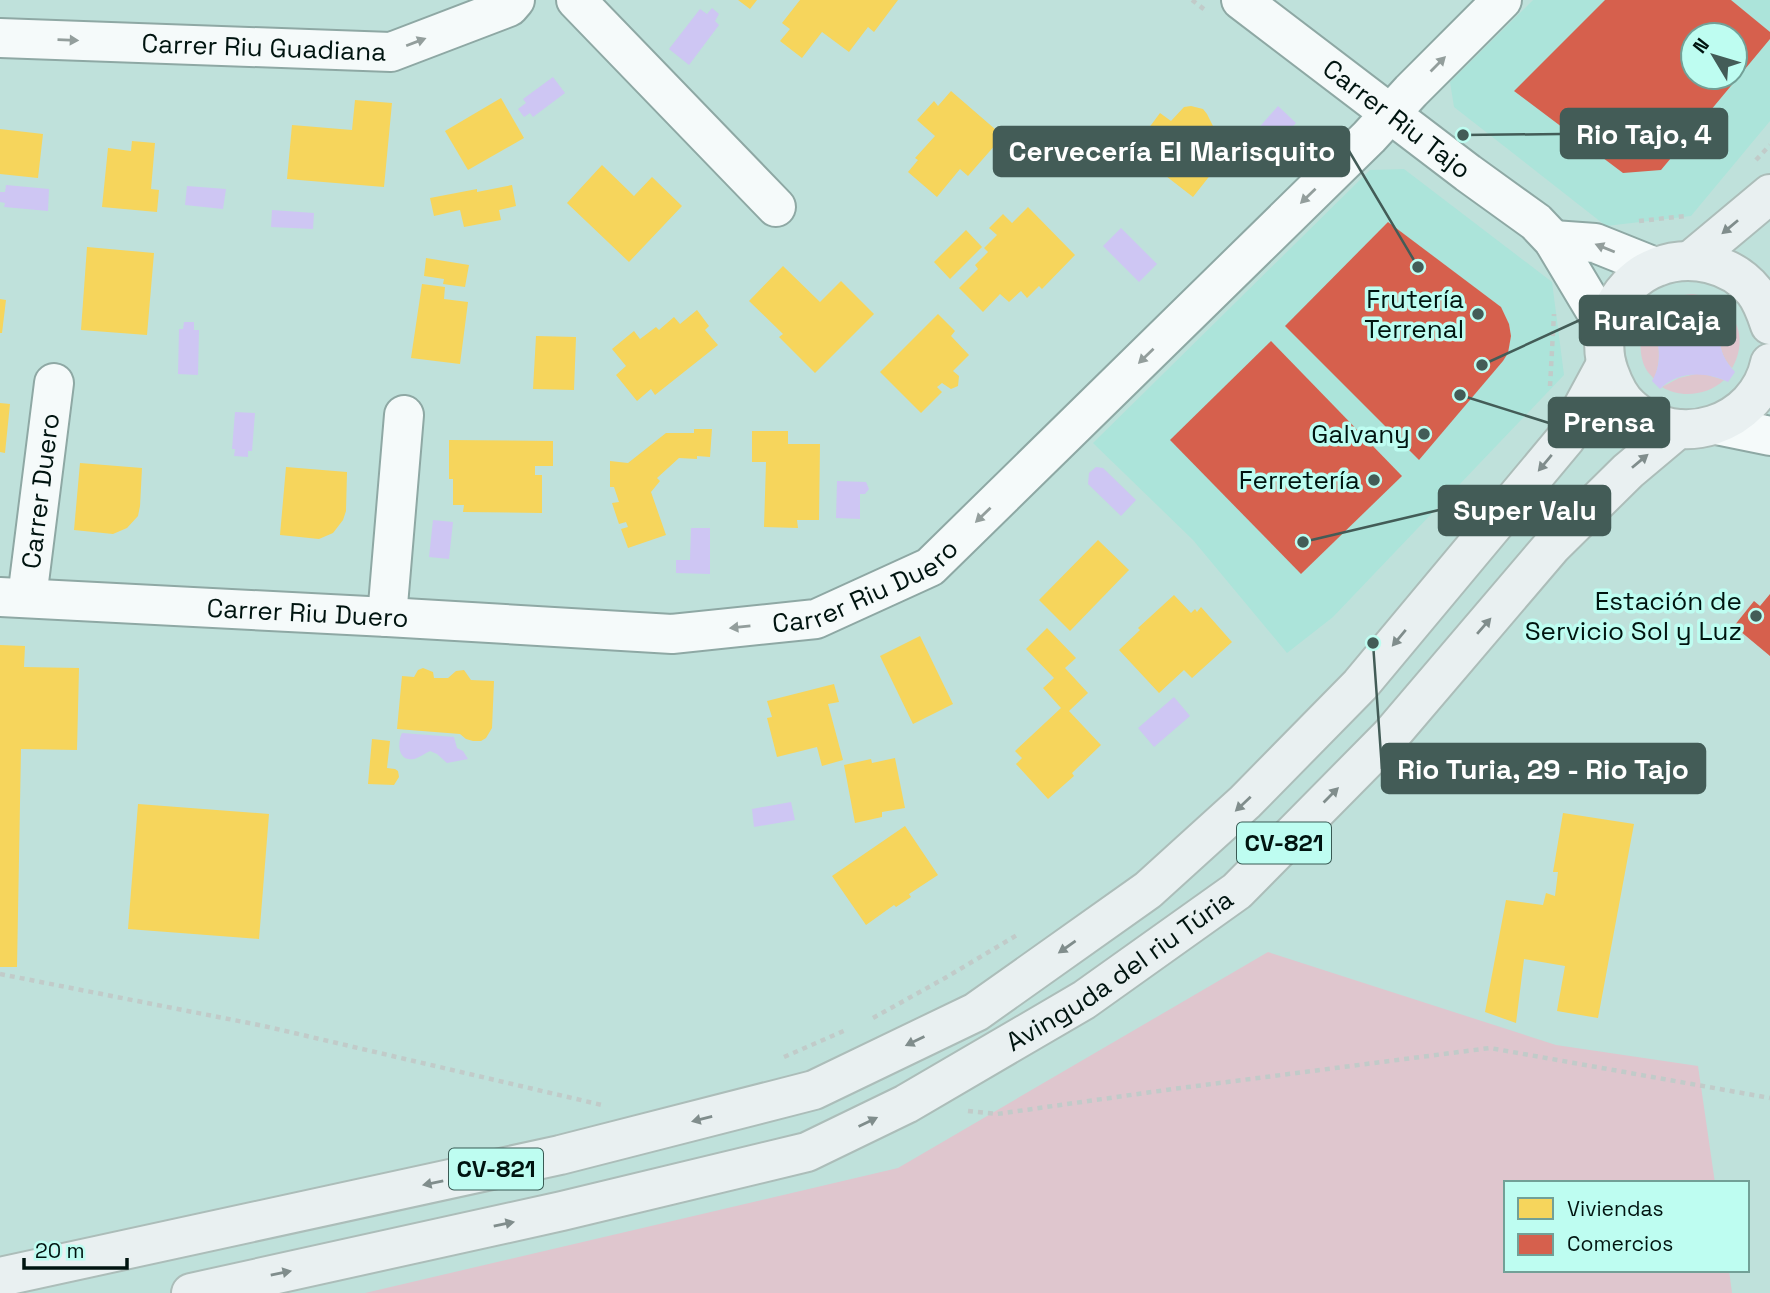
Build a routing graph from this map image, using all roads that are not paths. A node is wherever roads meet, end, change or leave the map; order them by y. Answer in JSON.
{"nodes":[{"id":1,"x":515,"y":0,"type":"edge"},
{"id":2,"x":576,"y":0,"type":"edge"},
{"id":3,"x":1241,"y":0,"type":"edge"},
{"id":4,"x":1502,"y":0,"type":"edge"},
{"id":5,"x":0,"y":38,"type":"edge"},
{"id":6,"x":1390,"y":113,"type":"junction"},
{"id":7,"x":1760,"y":179,"type":"edge"},
{"id":8,"x":776,"y":206,"type":"dead end"},
{"id":9,"x":1553,"y":240,"type":"junction"},
{"id":10,"x":1673,"y":264,"type":"junction"},
{"id":11,"x":1768,"y":313,"type":"edge"},
{"id":12,"x":1606,"y":345,"type":"junction"},
{"id":13,"x":1770,"y":363,"type":"edge"},
{"id":14,"x":54,"y":383,"type":"dead end"},
{"id":15,"x":404,"y":415,"type":"dead end"},
{"id":16,"x":1716,"y":425,"type":"junction"},
{"id":17,"x":1678,"y":429,"type":"junction"},
{"id":18,"x":1770,"y":436,"type":"edge"},
{"id":19,"x":13,"y":598,"type":"edge"},
{"id":20,"x":387,"y":617,"type":"junction"},
{"id":21,"x":0,"y":1277,"type":"edge"},
{"id":22,"x":191,"y":1293,"type":"edge"}],
"edges":[{"from":5,"to":1,"type":"street","name":"Carrer Riu Guadiana","one_way":true},
{"from":2,"to":8,"type":"street"},
{"from":3,"to":6,"type":"street","name":"Carrer Riu Tajo"},
{"from":6,"to":4,"type":"street","name":"Carrer Riu Duero","one_way":true},
{"from":6,"to":9,"type":"street","name":"Carrer Riu Tajo"},
{"from":6,"to":20,"type":"street","name":"Carrer Riu Duero","one_way":true},
{"from":7,"to":10,"type":"main road","number":"CV-821","one_way":true},
{"from":10,"to":9,"type":"street","one_way":true},
{"from":9,"to":12,"type":"street","name":"Carrer Riu Tajo"},
{"from":10,"to":11,"type":"main road"},
{"from":10,"to":12,"type":"main road","number":"CV-821"},
{"from":12,"to":17,"type":"main road"},
{"from":12,"to":21,"type":"main road","name":"Avinguda del riu Túria","number":"CV-821","one_way":true},
{"from":13,"to":16,"type":"main road"},
{"from":14,"to":19,"type":"street","name":"Carrer Duero"},
{"from":15,"to":20,"type":"street"},
{"from":16,"to":17,"type":"main road"},
{"from":16,"to":18,"type":"street"},
{"from":22,"to":17,"type":"main road","name":"Avinguda del riu Túria","number":"CV-821","one_way":true},
{"from":19,"to":20,"type":"street","name":"Carrer Riu Duero"}]}
